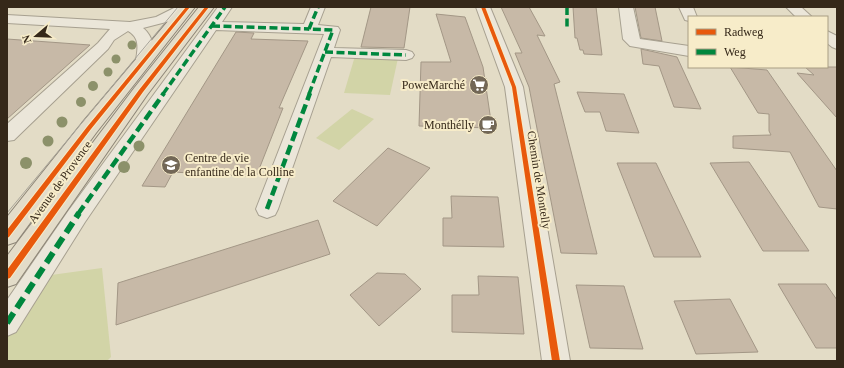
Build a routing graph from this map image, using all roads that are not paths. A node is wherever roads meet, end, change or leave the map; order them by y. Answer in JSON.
{"nodes":[{"id":1,"x":185,"y":7,"type":"edge"},
{"id":2,"x":188,"y":7,"type":"edge"},
{"id":3,"x":225,"y":7,"type":"edge"},
{"id":4,"x":318,"y":7,"type":"edge"},
{"id":5,"x":483,"y":7,"type":"edge"},
{"id":6,"x":626,"y":7,"type":"edge"},
{"id":7,"x":794,"y":7,"type":"edge"},
{"id":8,"x":209,"y":16,"type":"edge"},
{"id":9,"x":805,"y":16,"type":"edge"},
{"id":10,"x":7,"y":19,"type":"edge"},
{"id":11,"x":309,"y":29,"type":"junction"},
{"id":12,"x":135,"y":31,"type":"junction"},
{"id":13,"x":828,"y":36,"type":"edge"},
{"id":14,"x":837,"y":44,"type":"edge"},
{"id":15,"x":688,"y":50,"type":"edge"},
{"id":16,"x":325,"y":52,"type":"junction"},
{"id":17,"x":406,"y":55,"type":"dead end"},
{"id":18,"x":144,"y":60,"type":"junction"},
{"id":19,"x":7,"y":135,"type":"edge"},
{"id":20,"x":267,"y":209,"type":"dead end"},
{"id":21,"x":7,"y":235,"type":"edge"},
{"id":22,"x":7,"y":276,"type":"edge"},
{"id":23,"x":7,"y":323,"type":"edge"},
{"id":24,"x":556,"y":361,"type":"edge"}],
"edges":[{"from":1,"to":12,"type":"street"},
{"from":2,"to":18,"type":"main road","name":"Avenue de Provence"},
{"from":3,"to":8,"type":"street","name":"Avenue de Provence"},
{"from":4,"to":11,"type":"street"},
{"from":5,"to":24,"type":"street","name":"Chemin de Montelly"},
{"from":6,"to":15,"type":"street"},
{"from":7,"to":9,"type":"street"},
{"from":8,"to":11,"type":"street"},
{"from":8,"to":22,"type":"main road","name":"Avenue de Provence"},
{"from":8,"to":23,"type":"street","name":"Avenue de Provence"},
{"from":10,"to":12,"type":"street"},
{"from":11,"to":16,"type":"street"},
{"from":12,"to":18,"type":"street"},
{"from":12,"to":19,"type":"street"},
{"from":13,"to":14,"type":"street"},
{"from":16,"to":17,"type":"street"},
{"from":16,"to":20,"type":"street"},
{"from":18,"to":21,"type":"main road","name":"Avenue de Provence"}]}
